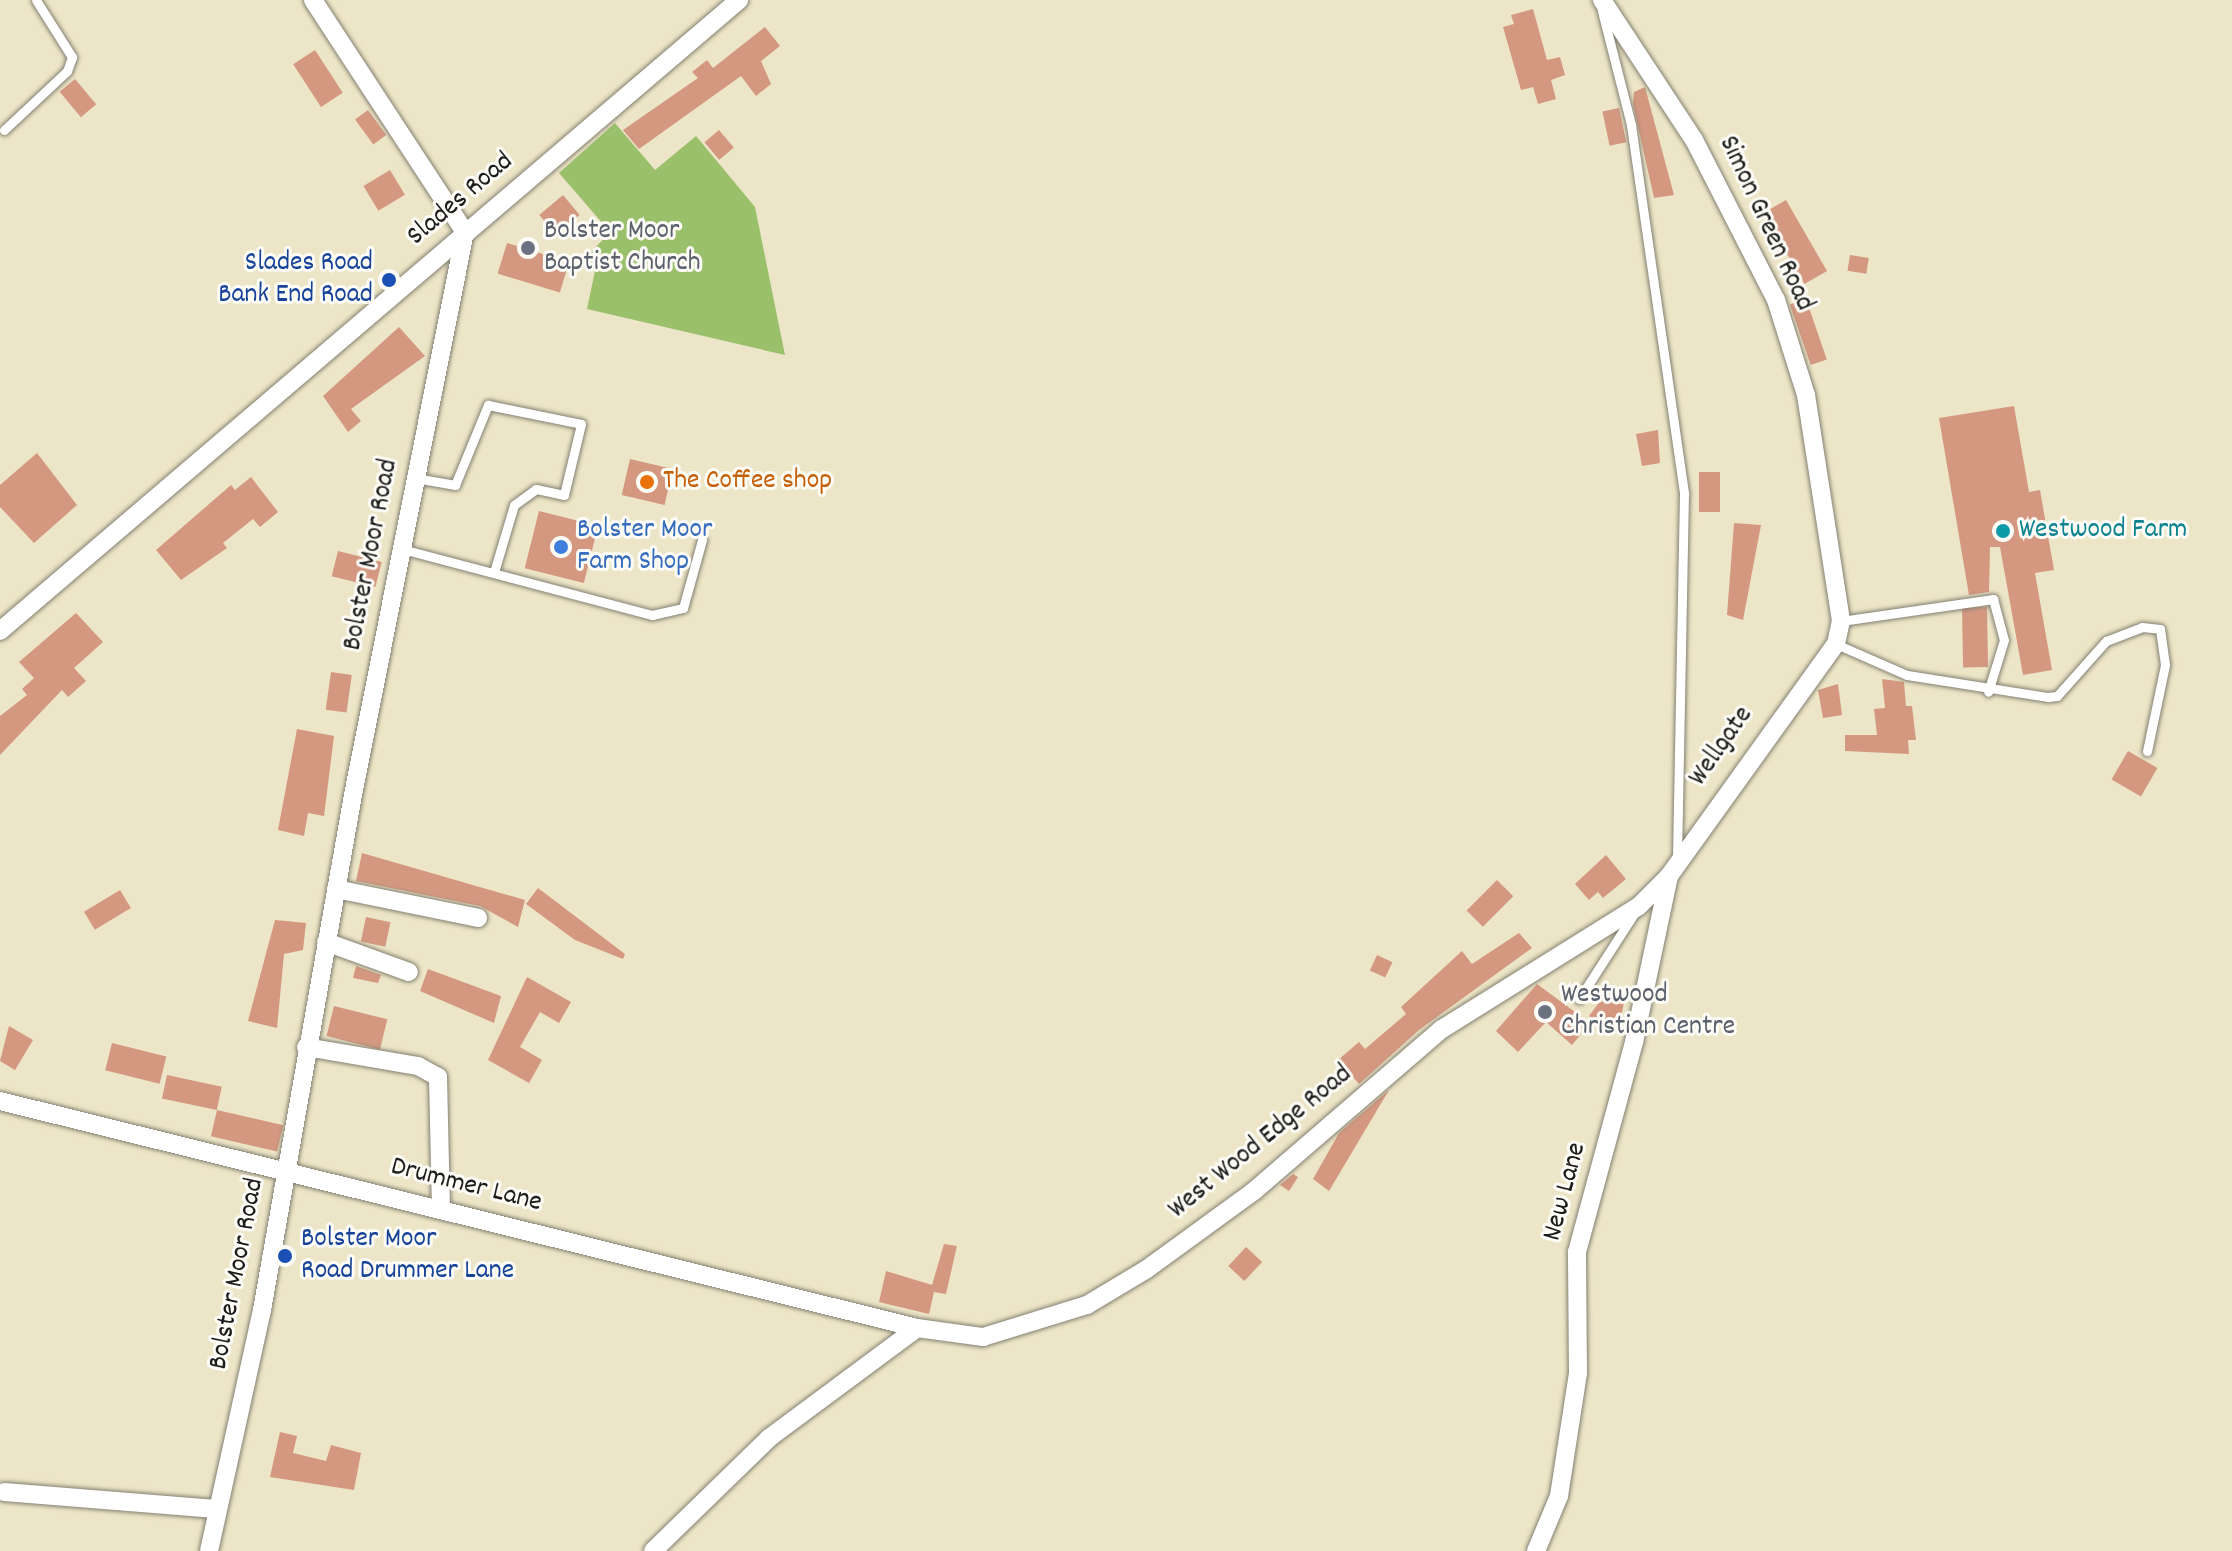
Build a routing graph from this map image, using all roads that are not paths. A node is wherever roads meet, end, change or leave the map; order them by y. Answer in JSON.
{"nodes":[{"id":1,"x":36,"y":0,"type":"edge"},
{"id":2,"x":313,"y":0,"type":"edge"},
{"id":3,"x":739,"y":0,"type":"edge"},
{"id":4,"x":1600,"y":0,"type":"edge"},
{"id":5,"x":4,"y":130,"type":"dead end"},
{"id":6,"x":465,"y":232,"type":"junction"},
{"id":7,"x":415,"y":478,"type":"junction"},
{"id":8,"x":702,"y":540,"type":"dead end"},
{"id":9,"x":402,"y":549,"type":"junction"},
{"id":10,"x":494,"y":572,"type":"junction"},
{"id":11,"x":1839,"y":591,"type":"joint"},
{"id":12,"x":1841,"y":621,"type":"junction"},
{"id":13,"x":0,"y":631,"type":"edge"},
{"id":14,"x":1836,"y":644,"type":"junction"},
{"id":15,"x":1988,"y":692,"type":"junction"},
{"id":16,"x":2147,"y":751,"type":"dead end"},
{"id":17,"x":1673,"y":870,"type":"junction"},
{"id":18,"x":336,"y":889,"type":"junction"},
{"id":19,"x":1639,"y":906,"type":"junction"},
{"id":20,"x":478,"y":918,"type":"dead end"},
{"id":21,"x":326,"y":942,"type":"junction"},
{"id":22,"x":1653,"y":942,"type":"joint"},
{"id":23,"x":409,"y":972,"type":"dead end"},
{"id":24,"x":1579,"y":999,"type":"dead end"},
{"id":25,"x":306,"y":1047,"type":"junction"},
{"id":26,"x":0,"y":1101,"type":"edge"},
{"id":27,"x":286,"y":1171,"type":"junction"},
{"id":28,"x":441,"y":1208,"type":"junction"},
{"id":29,"x":917,"y":1328,"type":"junction"},
{"id":30,"x":4,"y":1492,"type":"dead end"},
{"id":31,"x":216,"y":1509,"type":"junction"},
{"id":32,"x":209,"y":1551,"type":"edge"},
{"id":33,"x":653,"y":1551,"type":"edge"},
{"id":34,"x":1536,"y":1551,"type":"edge"}],
"edges":[{"from":1,"to":5,"type":"lane"},
{"from":2,"to":6,"type":"street"},
{"from":3,"to":6,"type":"street","name":"Slades Road"},
{"from":4,"to":11,"type":"street","name":"Simon Green Road"},
{"from":4,"to":17,"type":"lane"},
{"from":6,"to":7,"type":"street","name":"Bolster Moor Road"},
{"from":6,"to":13,"type":"street","name":"Slades Road"},
{"from":7,"to":9,"type":"street","name":"Bolster Moor Road"},
{"from":7,"to":10,"type":"lane"},
{"from":8,"to":10,"type":"lane"},
{"from":9,"to":10,"type":"lane"},
{"from":9,"to":18,"type":"street","name":"Bolster Moor Road"},
{"from":11,"to":12,"type":"street","name":"Wellgate"},
{"from":12,"to":14,"type":"street","name":"Wellgate"},
{"from":12,"to":15,"type":"lane"},
{"from":14,"to":15,"type":"lane"},
{"from":14,"to":17,"type":"street","name":"Wellgate"},
{"from":15,"to":16,"type":"lane"},
{"from":17,"to":19,"type":"street","name":"West Wood Edge Road"},
{"from":17,"to":22,"type":"street","name":"Wellgate"},
{"from":18,"to":20,"type":"street"},
{"from":18,"to":21,"type":"street","name":"Bolster Moor Road"},
{"from":19,"to":24,"type":"lane"},
{"from":19,"to":29,"type":"street","name":"West Wood Edge Road"},
{"from":21,"to":23,"type":"street"},
{"from":21,"to":25,"type":"street","name":"Bolster Moor Road"},
{"from":22,"to":34,"type":"street","name":"New Lane"},
{"from":25,"to":27,"type":"street","name":"Bolster Moor Road"},
{"from":25,"to":28,"type":"street"},
{"from":26,"to":27,"type":"street","name":"Drummer Lane"},
{"from":27,"to":28,"type":"street","name":"Drummer Lane"},
{"from":27,"to":31,"type":"street","name":"Bolster Moor Road"},
{"from":28,"to":29,"type":"street","name":"Drummer Lane"},
{"from":29,"to":33,"type":"street"},
{"from":30,"to":31,"type":"street"},
{"from":31,"to":32,"type":"street","name":"Bolster Moor Road"}]}
